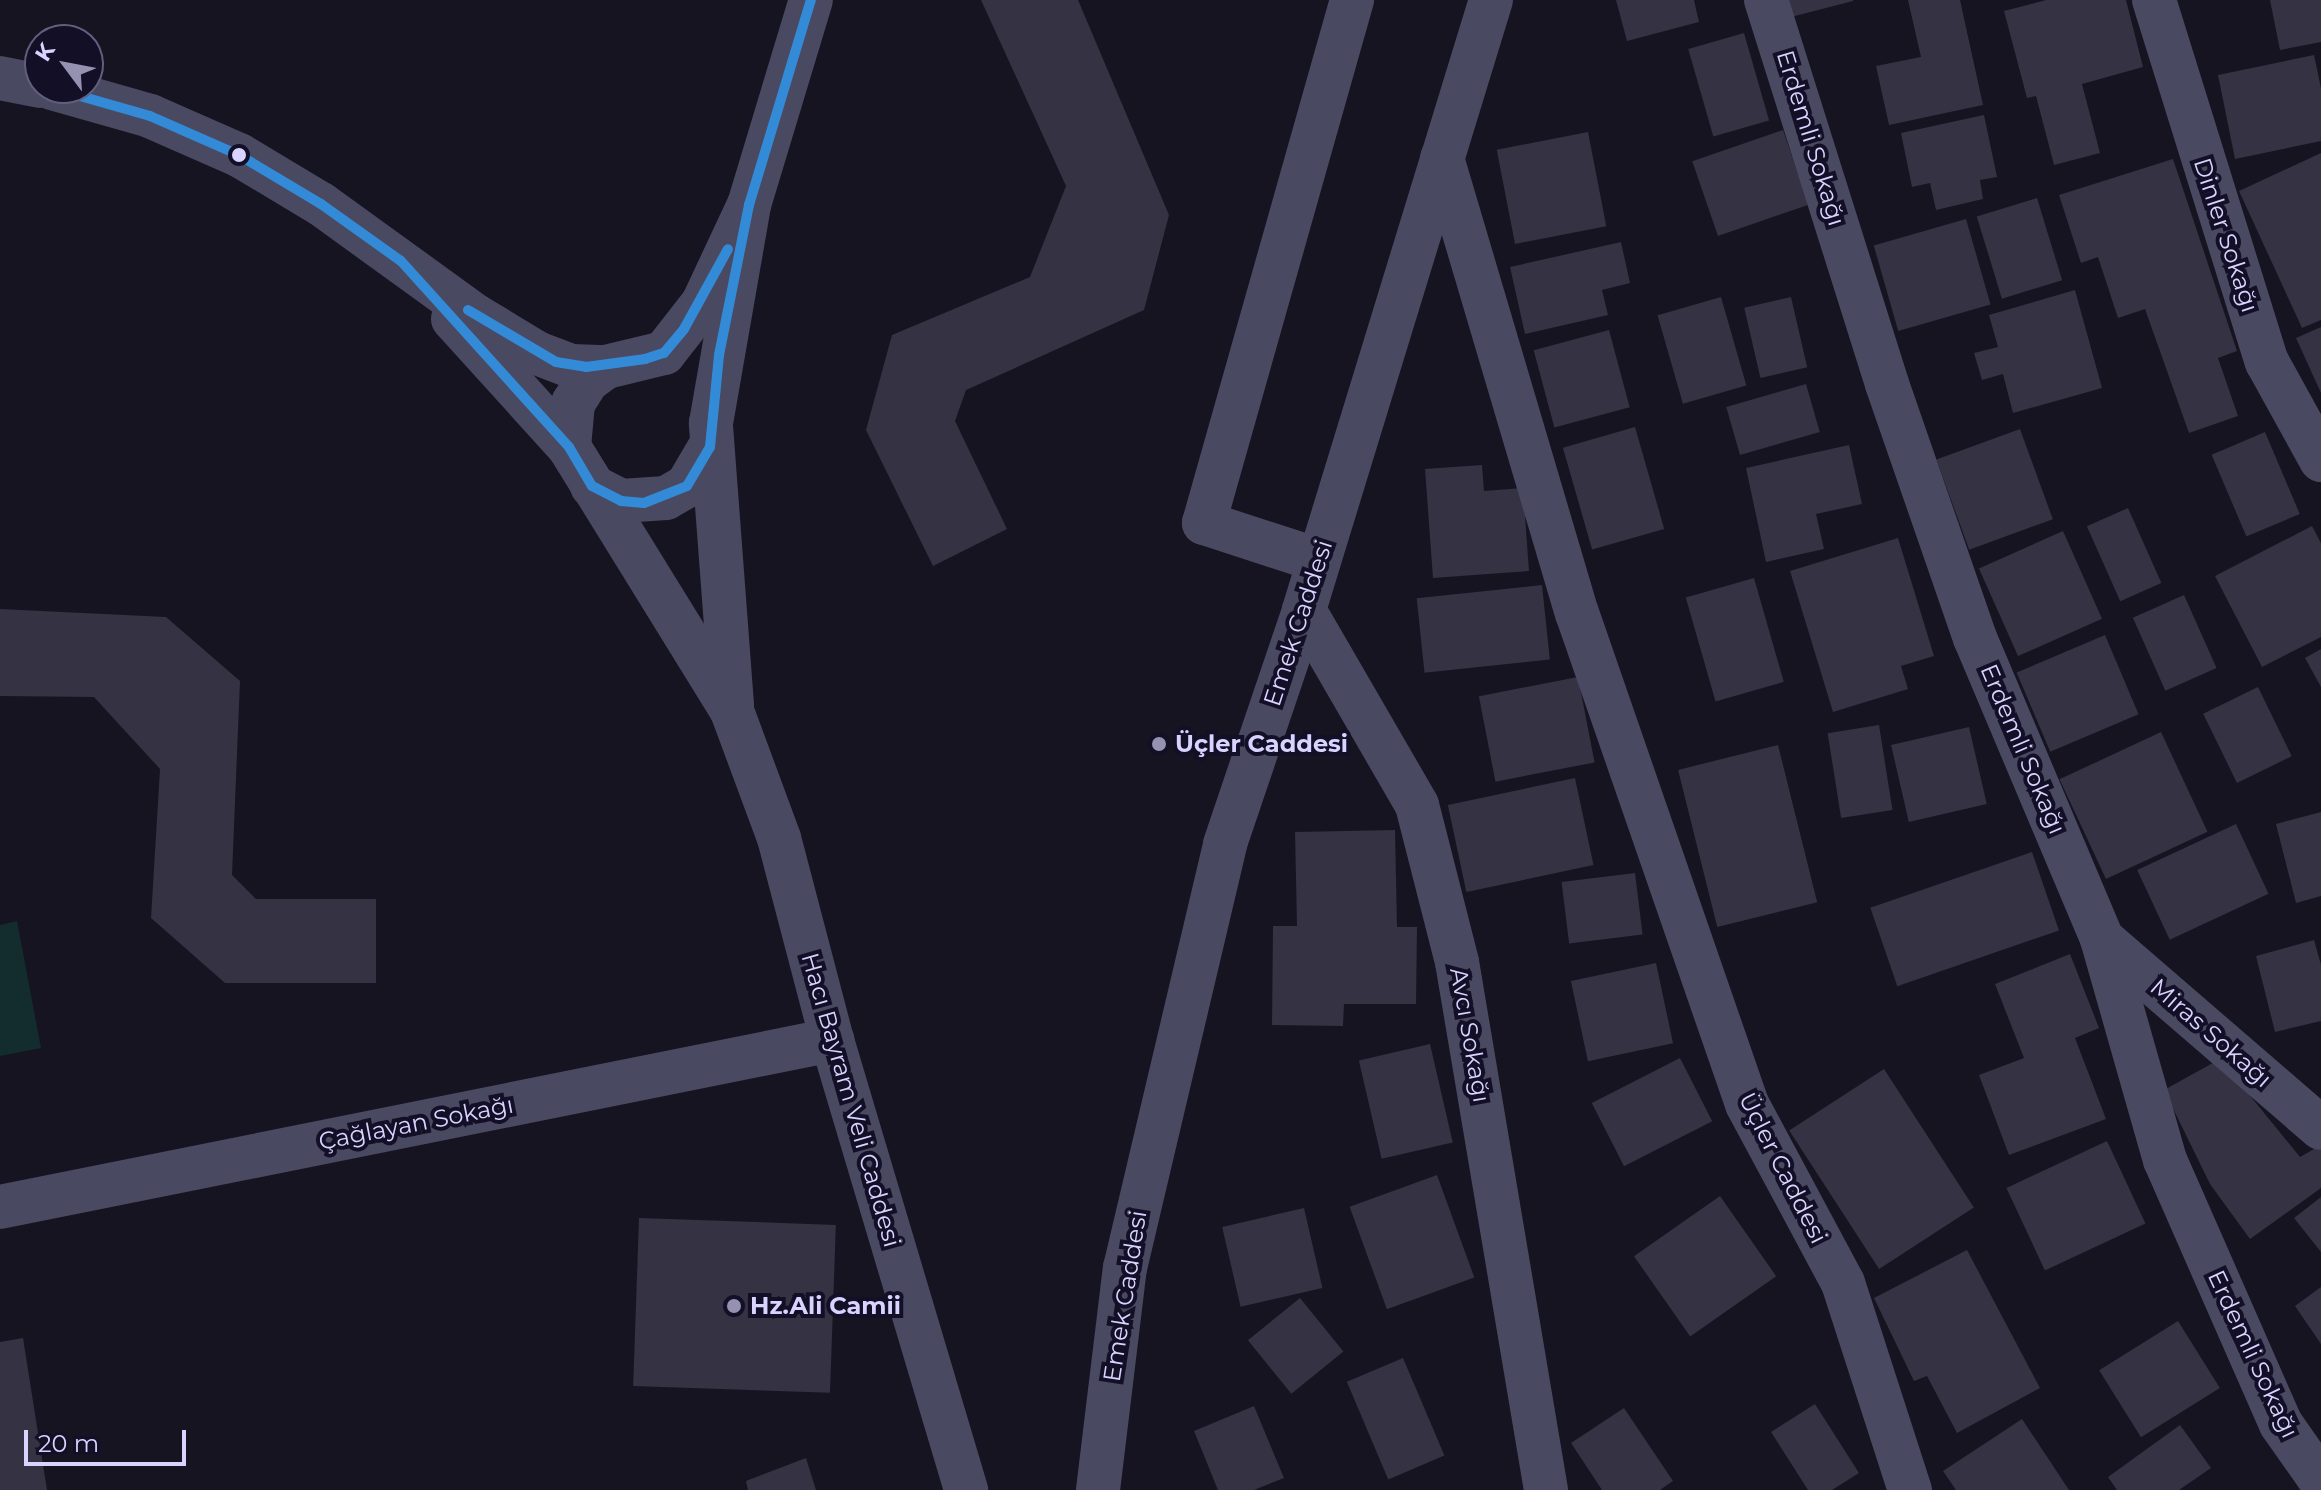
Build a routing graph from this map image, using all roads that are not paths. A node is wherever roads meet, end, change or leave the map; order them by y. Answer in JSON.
{"nodes":[{"id":1,"x":811,"y":0,"type":"edge"},
{"id":2,"x":1352,"y":0,"type":"edge"},
{"id":3,"x":1491,"y":0,"type":"edge"},
{"id":4,"x":1766,"y":0,"type":"edge"},
{"id":5,"x":2154,"y":0,"type":"edge"},
{"id":6,"x":0,"y":78,"type":"edge"},
{"id":7,"x":24,"y":83,"type":"edge"},
{"id":8,"x":104,"y":103,"type":"edge"},
{"id":9,"x":1442,"y":158,"type":"junction"},
{"id":10,"x":749,"y":205,"type":"junction"},
{"id":11,"x":401,"y":261,"type":"junction"},
{"id":12,"x":626,"y":363,"type":"junction"},
{"id":13,"x":710,"y":435,"type":"junction"},
{"id":14,"x":569,"y":447,"type":"junction"},
{"id":15,"x":2321,"y":460,"type":"edge"},
{"id":16,"x":592,"y":486,"type":"junction"},
{"id":17,"x":1318,"y":560,"type":"junction"},
{"id":18,"x":1304,"y":610,"type":"junction"},
{"id":19,"x":732,"y":711,"type":"junction"},
{"id":20,"x":2102,"y":939,"type":"junction"},
{"id":21,"x":832,"y":1040,"type":"junction"},
{"id":22,"x":2321,"y":1128,"type":"edge"},
{"id":23,"x":0,"y":1207,"type":"edge"},
{"id":24,"x":2321,"y":1481,"type":"edge"},
{"id":25,"x":966,"y":1490,"type":"edge"},
{"id":26,"x":1098,"y":1490,"type":"edge"},
{"id":27,"x":1546,"y":1490,"type":"edge"},
{"id":28,"x":1910,"y":1490,"type":"edge"}],
"edges":[{"from":1,"to":10,"type":"street"},
{"from":2,"to":17,"type":"street"},
{"from":3,"to":9,"type":"street","name":"Emek Caddesi"},
{"from":4,"to":20,"type":"street","name":"Erdemli Sokağı"},
{"from":5,"to":15,"type":"street","name":"Dinler Sokağı"},
{"from":6,"to":7,"type":"street"},
{"from":8,"to":11,"type":"street"},
{"from":9,"to":17,"type":"street","name":"Emek Caddesi"},
{"from":9,"to":28,"type":"street","name":"Üçler Caddesi"},
{"from":10,"to":12,"type":"street"},
{"from":10,"to":13,"type":"street"},
{"from":11,"to":12,"type":"street"},
{"from":11,"to":14,"type":"street"},
{"from":12,"to":13,"type":"street"},
{"from":12,"to":14,"type":"street"},
{"from":13,"to":16,"type":"street"},
{"from":13,"to":19,"type":"street"},
{"from":14,"to":16,"type":"street"},
{"from":16,"to":19,"type":"street"},
{"from":17,"to":18,"type":"street","name":"Emek Caddesi"},
{"from":18,"to":26,"type":"street","name":"Emek Caddesi"},
{"from":18,"to":27,"type":"street","name":"Avcı Sokağı"},
{"from":19,"to":21,"type":"street","name":"Hacı Bayram Veli Caddesi"},
{"from":20,"to":22,"type":"street","name":"Miras Sokağı"},
{"from":20,"to":24,"type":"street","name":"Erdemli Sokağı"},
{"from":21,"to":23,"type":"street","name":"Çağlayan Sokağı"},
{"from":21,"to":25,"type":"street","name":"Hacı Bayram Veli Caddesi"}]}
